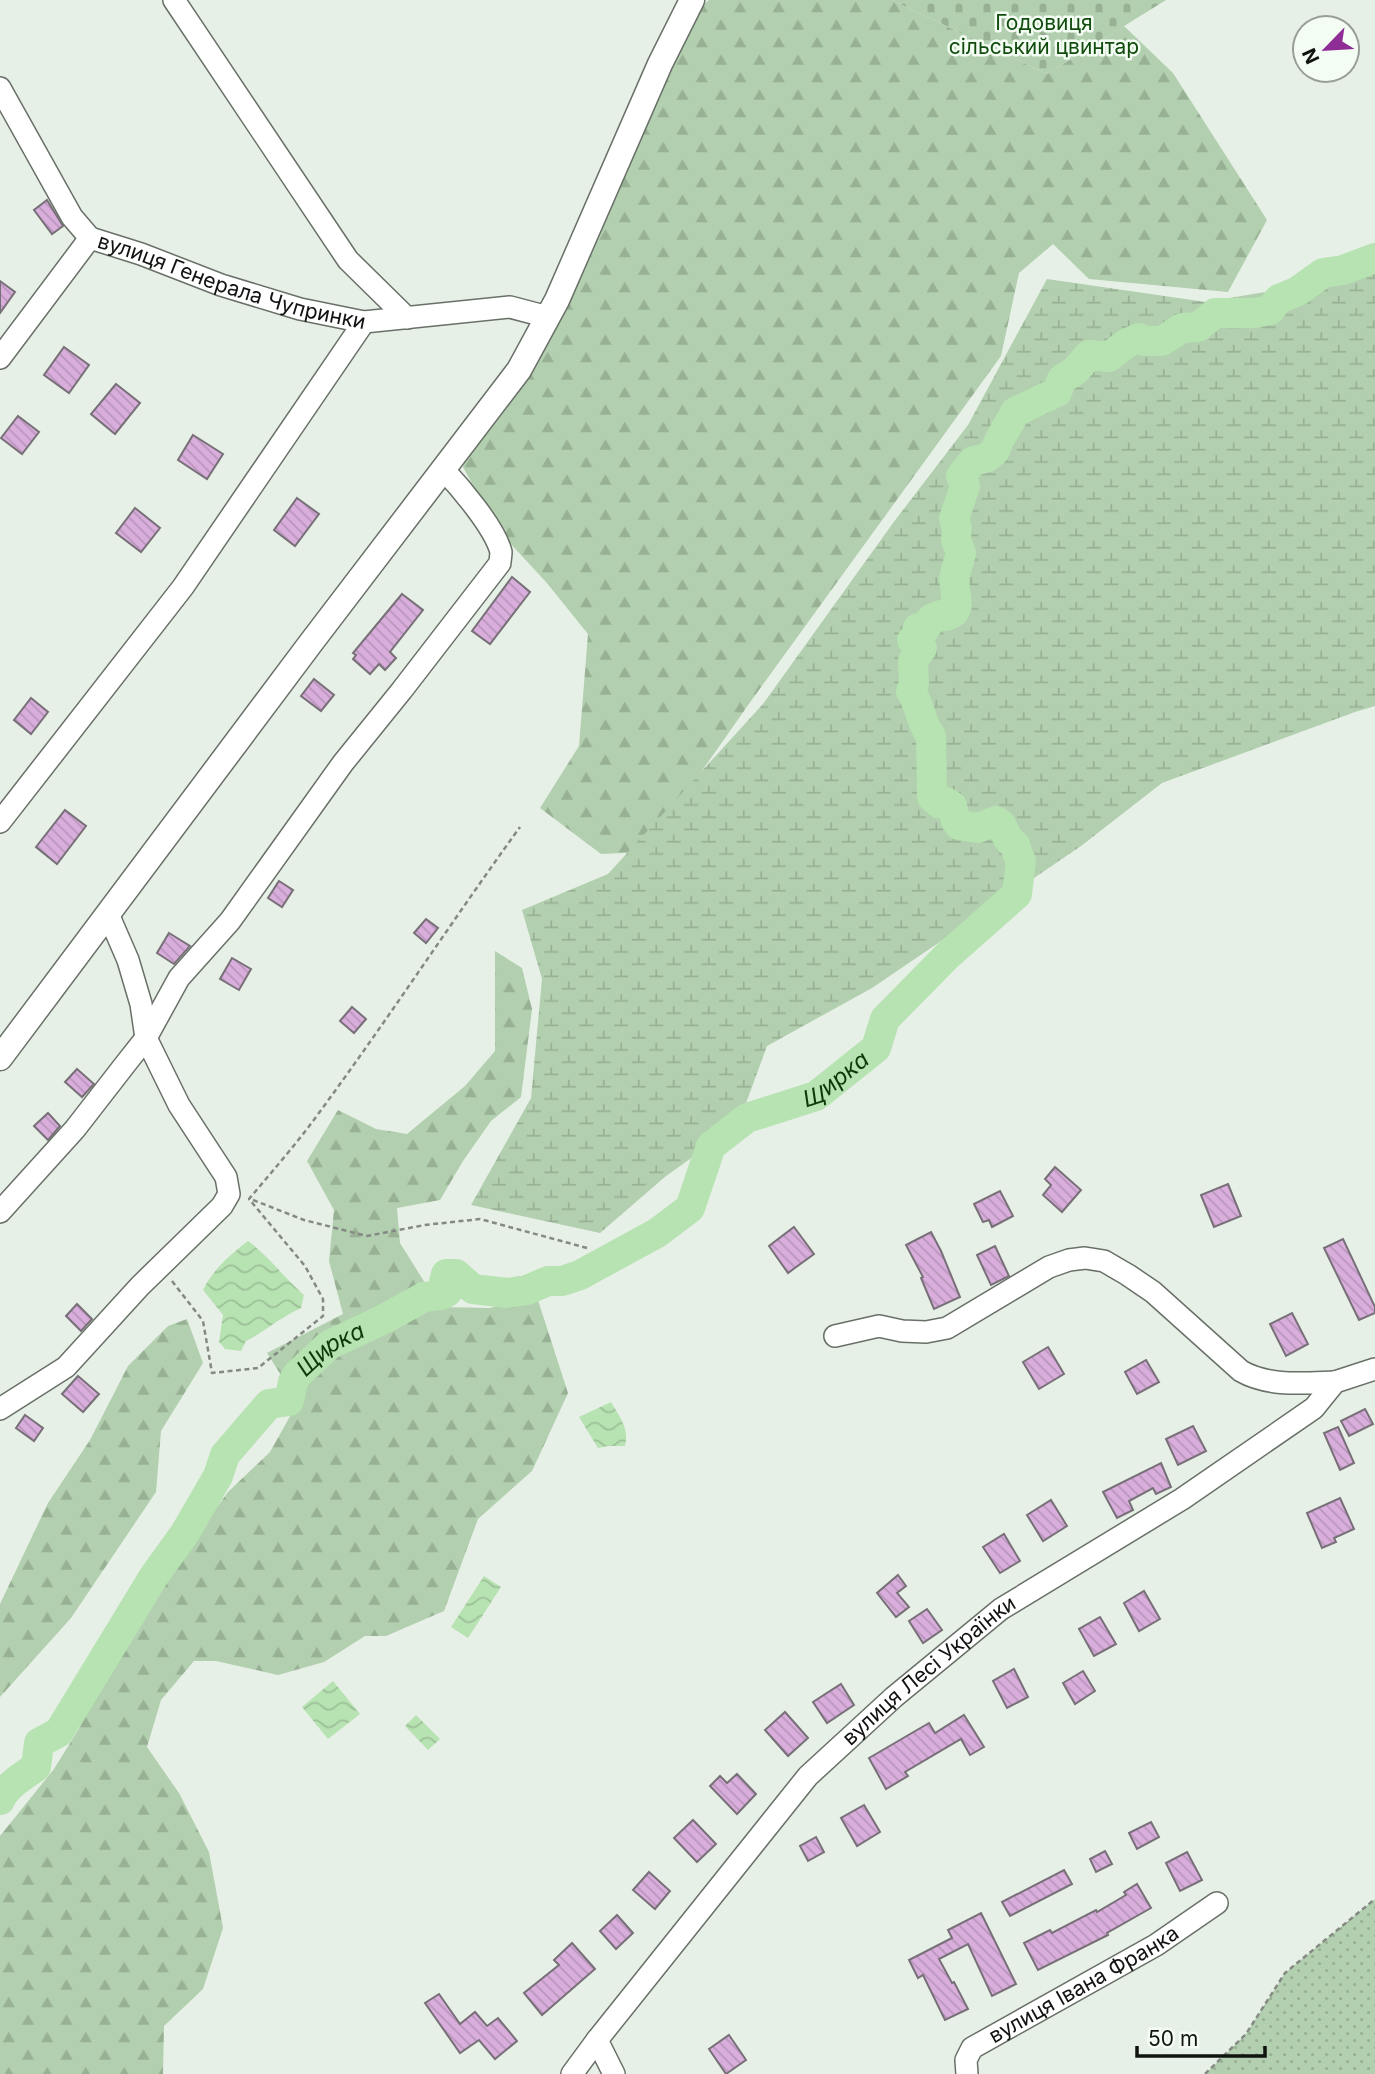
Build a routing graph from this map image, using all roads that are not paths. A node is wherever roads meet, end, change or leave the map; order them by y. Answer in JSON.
{"nodes":[{"id":1,"x":174,"y":0,"type":"edge"},
{"id":2,"x":692,"y":0,"type":"edge"},
{"id":3,"x":0,"y":88,"type":"edge"},
{"id":4,"x":90,"y":238,"type":"junction"},
{"id":5,"x":548,"y":317,"type":"junction"},
{"id":6,"x":407,"y":318,"type":"junction"},
{"id":7,"x":364,"y":322,"type":"junction"},
{"id":8,"x":0,"y":358,"type":"edge"},
{"id":9,"x":443,"y":470,"type":"junction"},
{"id":10,"x":0,"y":822,"type":"edge"},
{"id":11,"x":108,"y":914,"type":"junction"},
{"id":12,"x":146,"y":1038,"type":"junction"},
{"id":13,"x":0,"y":1058,"type":"edge"},
{"id":14,"x":0,"y":1212,"type":"edge"},
{"id":15,"x":835,"y":1336,"type":"dead end"},
{"id":16,"x":1375,"y":1369,"type":"edge"},
{"id":17,"x":1335,"y":1382,"type":"junction"},
{"id":18,"x":0,"y":1409,"type":"edge"},
{"id":19,"x":1217,"y":1903,"type":"dead end"},
{"id":20,"x":597,"y":2040,"type":"junction"},
{"id":21,"x":572,"y":2074,"type":"edge"},
{"id":22,"x":614,"y":2074,"type":"edge"},
{"id":23,"x":967,"y":2074,"type":"edge"}],
"edges":[{"from":1,"to":6,"type":"street"},
{"from":2,"to":5,"type":"street"},
{"from":3,"to":4,"type":"street","name":"вулиця Генерала Чупринки"},
{"from":4,"to":7,"type":"street","name":"вулиця Генерала Чупринки"},
{"from":4,"to":8,"type":"street"},
{"from":5,"to":6,"type":"street","name":"вулиця Генерала Чупринки"},
{"from":5,"to":9,"type":"street"},
{"from":6,"to":7,"type":"street","name":"вулиця Генерала Чупринки"},
{"from":7,"to":10,"type":"street"},
{"from":9,"to":11,"type":"street"},
{"from":9,"to":12,"type":"street"},
{"from":11,"to":12,"type":"street"},
{"from":11,"to":13,"type":"street"},
{"from":12,"to":14,"type":"street"},
{"from":12,"to":18,"type":"street"},
{"from":15,"to":17,"type":"street"},
{"from":16,"to":17,"type":"street"},
{"from":17,"to":20,"type":"street","name":"вулиця Лесі Українки"},
{"from":19,"to":23,"type":"street","name":"вулиця Івана Франка"},
{"from":20,"to":21,"type":"street","name":"вулиця Лесі Українки"},
{"from":20,"to":22,"type":"street"}]}
